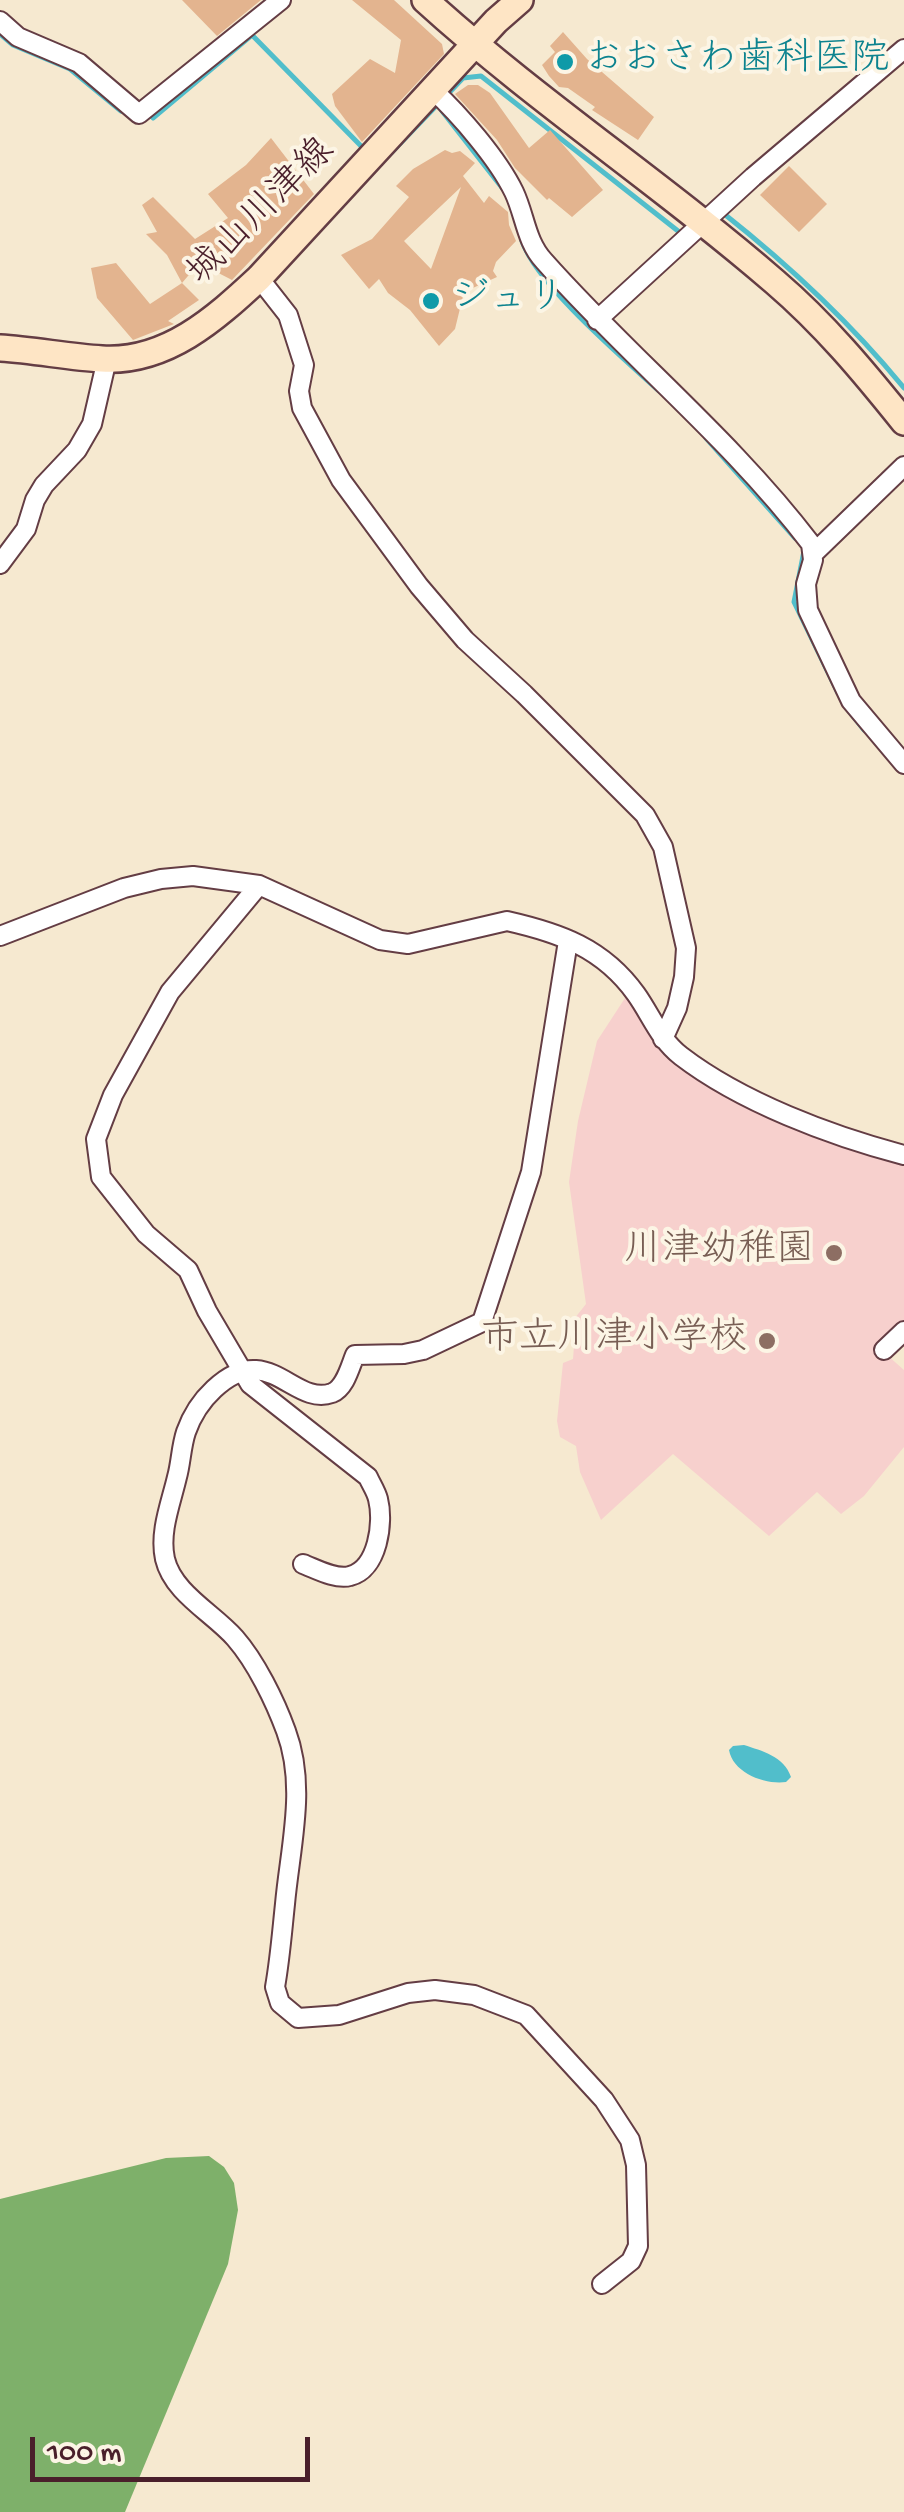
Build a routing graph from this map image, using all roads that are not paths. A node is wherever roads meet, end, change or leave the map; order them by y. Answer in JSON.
{"nodes":[{"id":1,"x":281,"y":0,"type":"edge"},
{"id":2,"x":425,"y":0,"type":"edge"},
{"id":3,"x":520,"y":0,"type":"edge"},
{"id":4,"x":0,"y":22,"type":"edge"},
{"id":5,"x":476,"y":44,"type":"junction"},
{"id":6,"x":904,"y":48,"type":"edge"},
{"id":7,"x":439,"y":96,"type":"junction"},
{"id":8,"x":702,"y":223,"type":"junction"},
{"id":9,"x":259,"y":278,"type":"junction"},
{"id":10,"x":597,"y":320,"type":"junction"},
{"id":11,"x":0,"y":348,"type":"edge"},
{"id":12,"x":107,"y":359,"type":"junction"},
{"id":13,"x":904,"y":422,"type":"edge"},
{"id":14,"x":904,"y":466,"type":"edge"},
{"id":15,"x":814,"y":553,"type":"junction"},
{"id":16,"x":0,"y":564,"type":"edge"},
{"id":17,"x":904,"y":764,"type":"edge"},
{"id":18,"x":259,"y":885,"type":"junction"},
{"id":19,"x":0,"y":936,"type":"edge"},
{"id":20,"x":568,"y":941,"type":"junction"},
{"id":21,"x":663,"y":1039,"type":"junction"},
{"id":22,"x":904,"y":1155,"type":"edge"},
{"id":23,"x":904,"y":1331,"type":"edge"},
{"id":24,"x":884,"y":1350,"type":"dead end"},
{"id":25,"x":244,"y":1369,"type":"junction"},
{"id":26,"x":303,"y":1564,"type":"dead end"},
{"id":27,"x":602,"y":2284,"type":"dead end"}],
"edges":[{"from":1,"to":4,"type":"street"},
{"from":2,"to":5,"type":"main road"},
{"from":3,"to":5,"type":"main road","name":"城山川津線"},
{"from":5,"to":7,"type":"main road","name":"城山川津線"},
{"from":5,"to":8,"type":"main road"},
{"from":6,"to":8,"type":"street"},
{"from":7,"to":9,"type":"main road","name":"城山川津線"},
{"from":7,"to":10,"type":"street"},
{"from":8,"to":10,"type":"street"},
{"from":8,"to":13,"type":"main road"},
{"from":9,"to":12,"type":"main road","name":"城山川津線"},
{"from":9,"to":21,"type":"street"},
{"from":10,"to":15,"type":"street"},
{"from":11,"to":12,"type":"main road","name":"城山川津線"},
{"from":12,"to":16,"type":"street"},
{"from":14,"to":15,"type":"street"},
{"from":15,"to":17,"type":"street"},
{"from":18,"to":19,"type":"street"},
{"from":18,"to":20,"type":"street"},
{"from":18,"to":25,"type":"street"},
{"from":20,"to":21,"type":"street"},
{"from":20,"to":25,"type":"street"},
{"from":21,"to":22,"type":"street"},
{"from":23,"to":24,"type":"street"},
{"from":25,"to":26,"type":"street"},
{"from":25,"to":27,"type":"street"}]}
